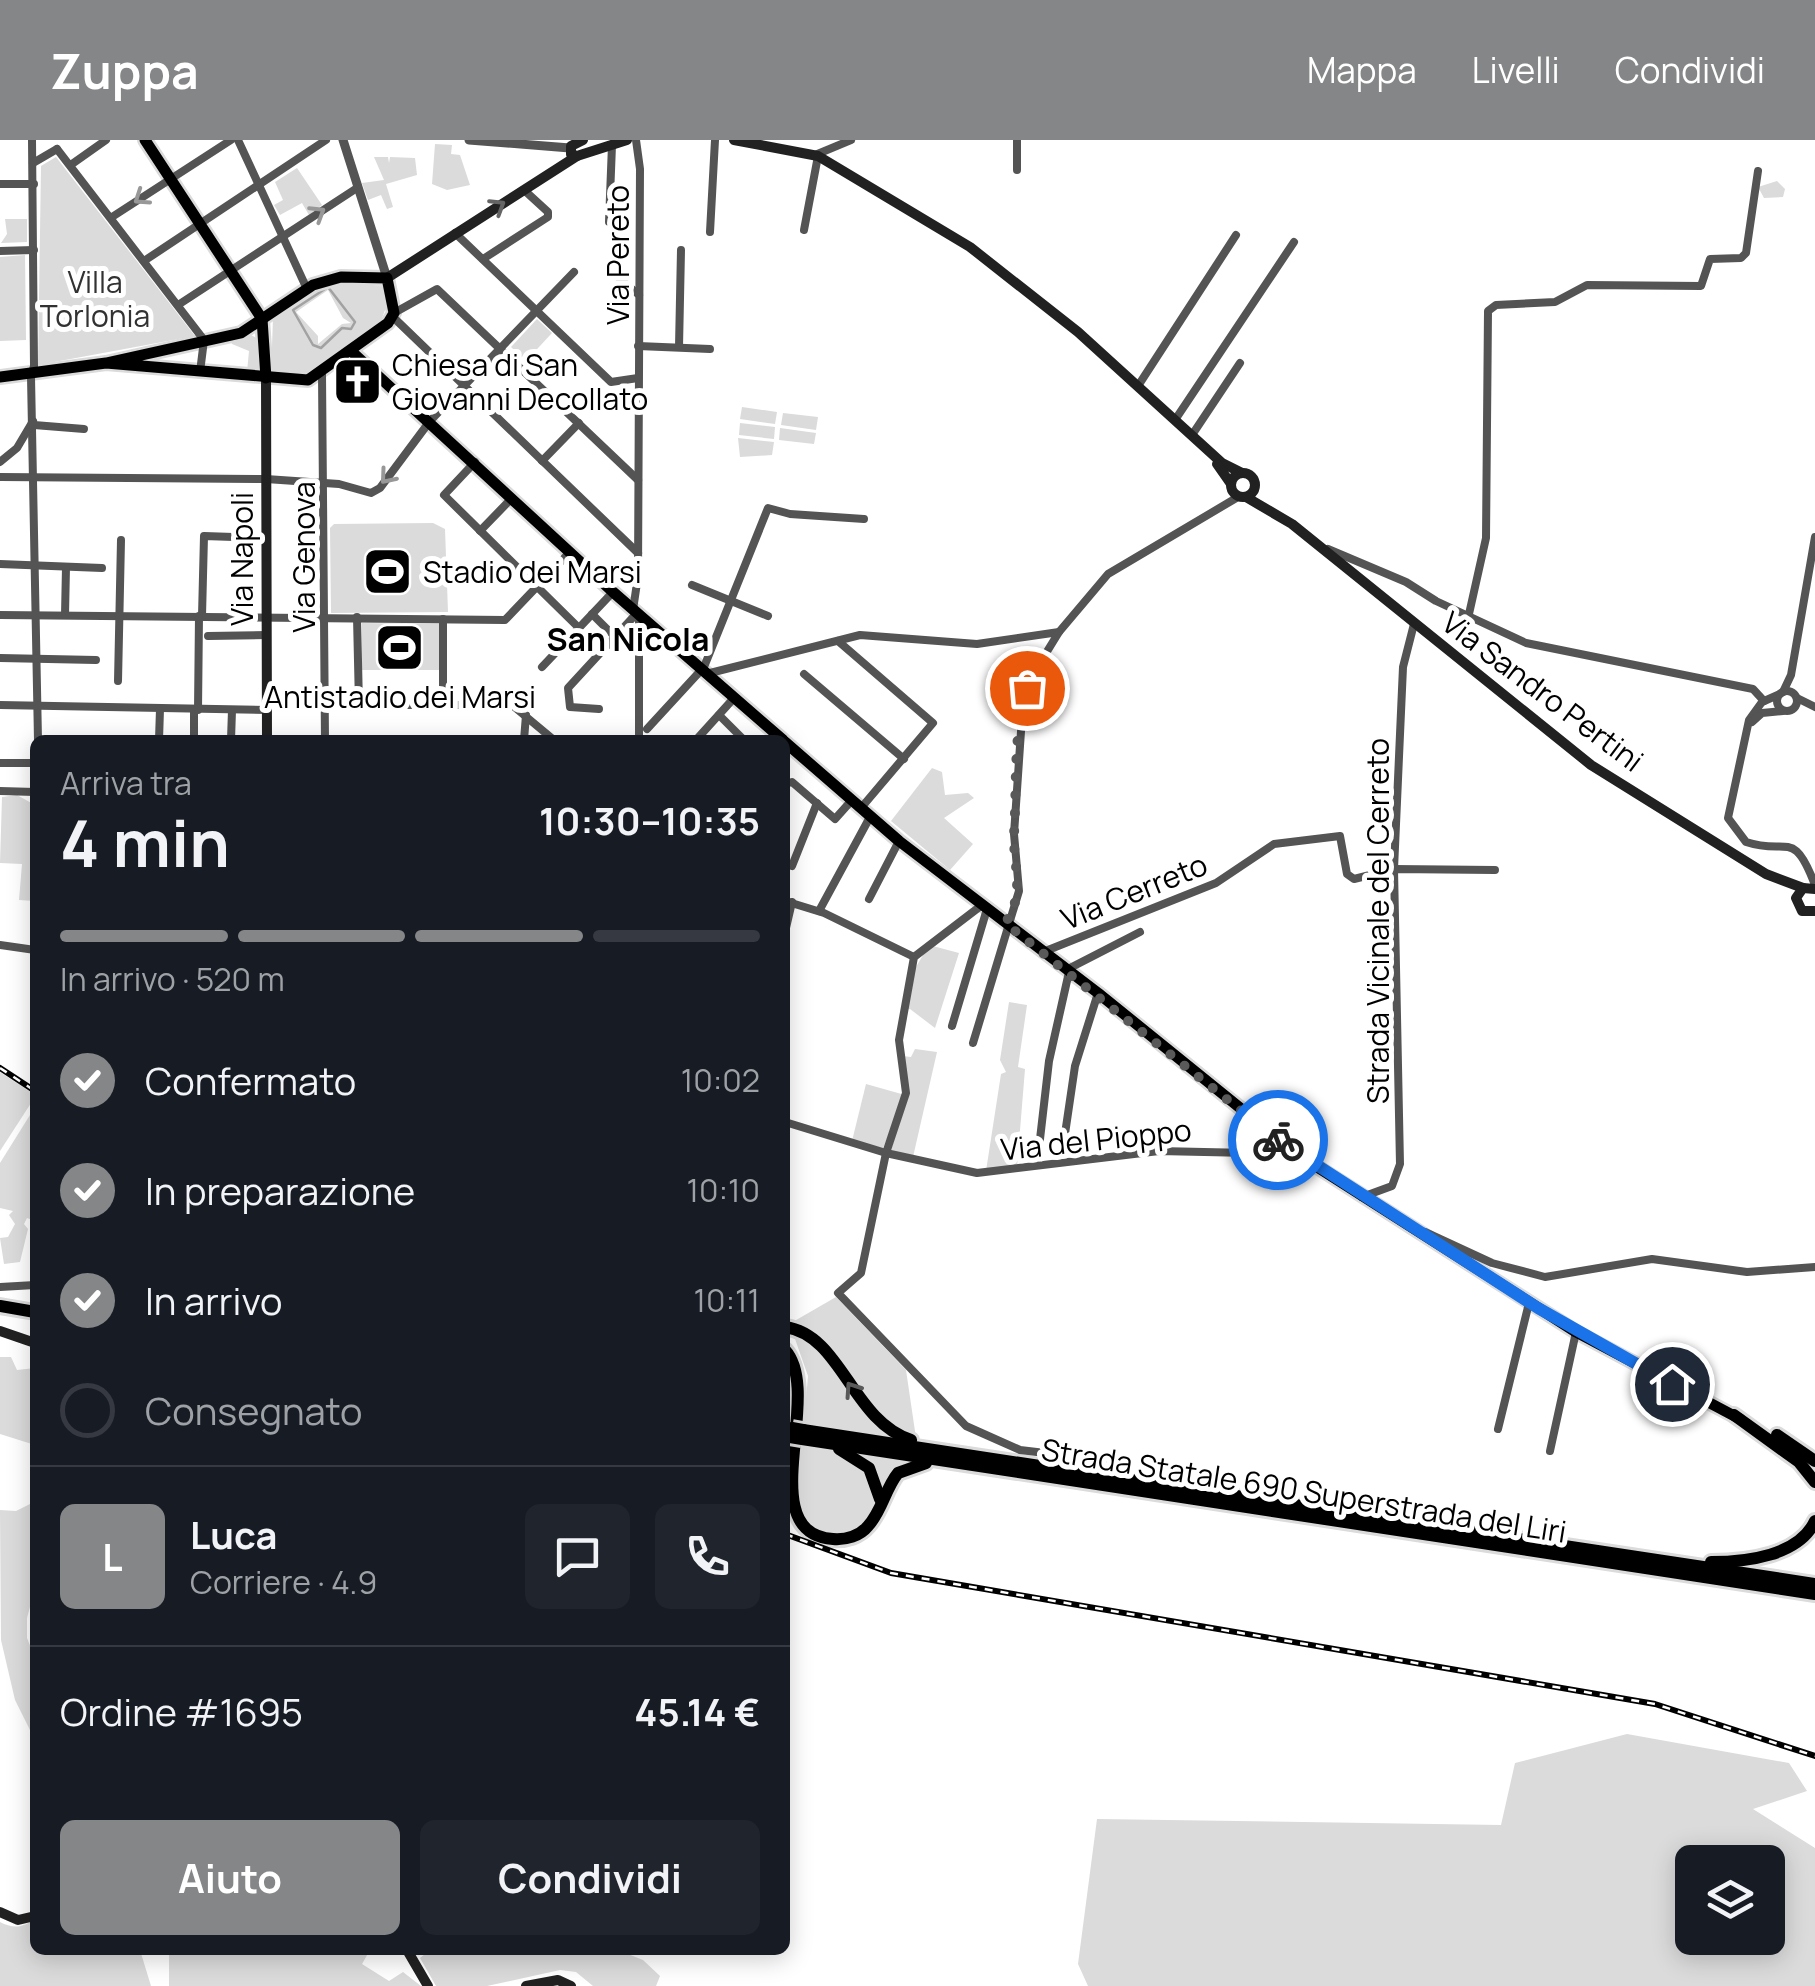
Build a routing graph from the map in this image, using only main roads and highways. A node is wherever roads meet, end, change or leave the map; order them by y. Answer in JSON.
{"nodes":[{"id":1,"x":145,"y":140,"type":"edge"},
{"id":2,"x":583,"y":140,"type":"edge"},
{"id":3,"x":628,"y":140,"type":"edge"},
{"id":4,"x":734,"y":140,"type":"edge"},
{"id":5,"x":760,"y":142,"type":"edge"},
{"id":6,"x":574,"y":152,"type":"junction"},
{"id":7,"x":947,"y":234,"type":"junction"},
{"id":8,"x":386,"y":278,"type":"junction"},
{"id":9,"x":262,"y":319,"type":"junction"},
{"id":10,"x":241,"y":333,"type":"junction"},
{"id":11,"x":265,"y":336,"type":"junction"},
{"id":12,"x":351,"y":352,"type":"junction"},
{"id":13,"x":106,"y":363,"type":"junction"},
{"id":14,"x":0,"y":377,"type":"edge"},
{"id":15,"x":266,"y":378,"type":"junction"},
{"id":16,"x":1242,"y":473,"type":"junction"},
{"id":17,"x":1256,"y":487,"type":"junction"},
{"id":18,"x":1237,"y":492,"type":"junction"},
{"id":19,"x":1269,"y":507,"type":"junction"},
{"id":20,"x":267,"y":735,"type":"edge"},
{"id":21,"x":777,"y":735,"type":"edge"},
{"id":22,"x":790,"y":746,"type":"edge"},
{"id":23,"x":1770,"y":876,"type":"junction"},
{"id":24,"x":1810,"y":887,"type":"edge"},
{"id":25,"x":1796,"y":902,"type":"junction"},
{"id":26,"x":1814,"y":912,"type":"edge"},
{"id":27,"x":0,"y":1306,"type":"edge"},
{"id":28,"x":30,"y":1311,"type":"edge"},
{"id":29,"x":0,"y":1314,"type":"edge"},
{"id":30,"x":30,"y":1319,"type":"edge"},
{"id":31,"x":790,"y":1329,"type":"edge"},
{"id":32,"x":0,"y":1331,"type":"edge"},
{"id":33,"x":30,"y":1341,"type":"edge"},
{"id":34,"x":790,"y":1346,"type":"edge"},
{"id":35,"x":790,"y":1362,"type":"edge"},
{"id":36,"x":1734,"y":1415,"type":"junction"},
{"id":37,"x":793,"y":1435,"type":"edge"},
{"id":38,"x":957,"y":1457,"type":"junction"},
{"id":39,"x":1815,"y":1464,"type":"edge"},
{"id":40,"x":1815,"y":1482,"type":"edge"},
{"id":41,"x":880,"y":1502,"type":"junction"},
{"id":42,"x":1815,"y":1521,"type":"edge"},
{"id":43,"x":1660,"y":1560,"type":"junction"},
{"id":44,"x":1755,"y":1584,"type":"junction"},
{"id":45,"x":1815,"y":1584,"type":"edge"},
{"id":46,"x":1815,"y":1594,"type":"edge"},
{"id":47,"x":1815,"y":1602,"type":"edge"},
{"id":48,"x":0,"y":1912,"type":"edge"},
{"id":49,"x":30,"y":1917,"type":"edge"},
{"id":50,"x":410,"y":1955,"type":"edge"},
{"id":51,"x":428,"y":1986,"type":"edge"},
{"id":52,"x":526,"y":1986,"type":"edge"},
{"id":53,"x":571,"y":1986,"type":"edge"}],
"edges":[{"from":1,"to":9,"type":"main road"},
{"from":2,"to":6,"type":"main road"},
{"from":3,"to":6,"type":"main road"},
{"from":4,"to":5,"type":"main road","name":"Via Sandro Pertini"},
{"from":5,"to":7,"type":"main road","name":"Via Sandro Pertini"},
{"from":8,"to":6,"type":"main road","one_way":true},
{"from":7,"to":16,"type":"main road","name":"Via Sandro Pertini"},
{"from":7,"to":18,"type":"main road","name":"Via Sandro Pertini"},
{"from":8,"to":9,"type":"main road"},
{"from":8,"to":12,"type":"main road"},
{"from":9,"to":10,"type":"main road"},
{"from":9,"to":11,"type":"main road"},
{"from":10,"to":11,"type":"main road"},
{"from":10,"to":13,"type":"main road"},
{"from":11,"to":15,"type":"main road"},
{"from":12,"to":15,"type":"main road"},
{"from":12,"to":21,"type":"main road"},
{"from":13,"to":14,"type":"main road"},
{"from":13,"to":15,"type":"main road"},
{"from":15,"to":20,"type":"main road","name":"Via Napoli"},
{"from":16,"to":17,"type":"main road","name":"Via Sandro Pertini"},
{"from":16,"to":18,"type":"main road"},
{"from":17,"to":18,"type":"main road"},
{"from":17,"to":19,"type":"main road","name":"Via Sandro Pertini"},
{"from":18,"to":19,"type":"main road","name":"Via Sandro Pertini"},
{"from":19,"to":23,"type":"main road","name":"Via Sandro Pertini"},
{"from":22,"to":36,"type":"main road"},
{"from":23,"to":24,"type":"main road","name":"Via Sandro Pertini"},
{"from":23,"to":25,"type":"main road"},
{"from":24,"to":25,"type":"main road"},
{"from":25,"to":26,"type":"main road"},
{"from":27,"to":28,"type":"highway"},
{"from":29,"to":30,"type":"highway"},
{"from":38,"to":31,"type":"highway","one_way":true},
{"from":32,"to":33,"type":"main road"},
{"from":34,"to":37,"type":"highway"},
{"from":35,"to":37,"type":"highway"},
{"from":36,"to":39,"type":"highway"},
{"from":36,"to":40,"type":"highway"},
{"from":37,"to":38,"type":"highway","name":"Strada Statale 690 Superstrada del Liri"},
{"from":37,"to":41,"type":"highway"},
{"from":37,"to":41,"type":"highway"},
{"from":38,"to":41,"type":"highway"},
{"from":38,"to":43,"type":"highway","name":"Strada Statale 690 Superstrada del Liri"},
{"from":38,"to":44,"type":"highway","name":"Strada Statale 690 Superstrada del Liri"},
{"from":42,"to":43,"type":"highway"},
{"from":43,"to":45,"type":"highway","name":"Strada Statale 690 Superstrada del Liri"},
{"from":44,"to":46,"type":"highway","name":"Strada Statale 690 Superstrada del Liri"},
{"from":44,"to":47,"type":"highway"},
{"from":48,"to":49,"type":"main road"},
{"from":50,"to":51,"type":"main road"},
{"from":52,"to":53,"type":"main road"}]}
